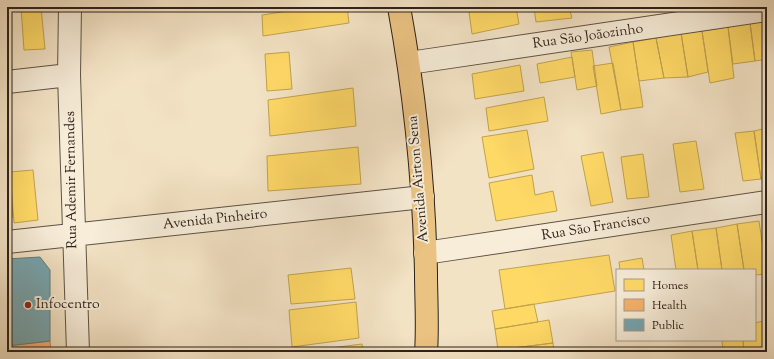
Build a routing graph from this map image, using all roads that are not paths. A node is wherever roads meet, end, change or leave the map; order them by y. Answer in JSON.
{"nodes":[{"id":1,"x":70,"y":7,"type":"edge"},
{"id":2,"x":399,"y":7,"type":"edge"},
{"id":3,"x":767,"y":10,"type":"edge"},
{"id":4,"x":409,"y":63,"type":"junction"},
{"id":5,"x":69,"y":75,"type":"junction"},
{"id":6,"x":7,"y":82,"type":"edge"},
{"id":7,"x":423,"y":197,"type":"junction"},
{"id":8,"x":767,"y":202,"type":"edge"},
{"id":9,"x":73,"y":236,"type":"junction"},
{"id":10,"x":7,"y":242,"type":"edge"},
{"id":11,"x":425,"y":254,"type":"junction"},
{"id":12,"x":78,"y":352,"type":"edge"},
{"id":13,"x":426,"y":352,"type":"edge"}],
"edges":[{"from":1,"to":5,"type":"street","name":"Rua Ademir Fernandes"},
{"from":2,"to":4,"type":"main road","name":"Avenida Airton Sena"},
{"from":3,"to":4,"type":"street","name":"Rua São Joãozinho"},
{"from":4,"to":7,"type":"main road","name":"Avenida Airton Sena"},
{"from":5,"to":6,"type":"street"},
{"from":5,"to":9,"type":"street","name":"Rua Ademir Fernandes"},
{"from":7,"to":9,"type":"street","name":"Avenida Pinheiro"},
{"from":7,"to":11,"type":"main road","name":"Avenida Airton Sena"},
{"from":8,"to":11,"type":"street","name":"Rua São Francisco"},
{"from":9,"to":10,"type":"street","name":"Avenida Pinheiro"},
{"from":9,"to":12,"type":"street","name":"Rua Ademir Fernandes"},
{"from":11,"to":13,"type":"main road","name":"Avenida Airton Sena"}]}
